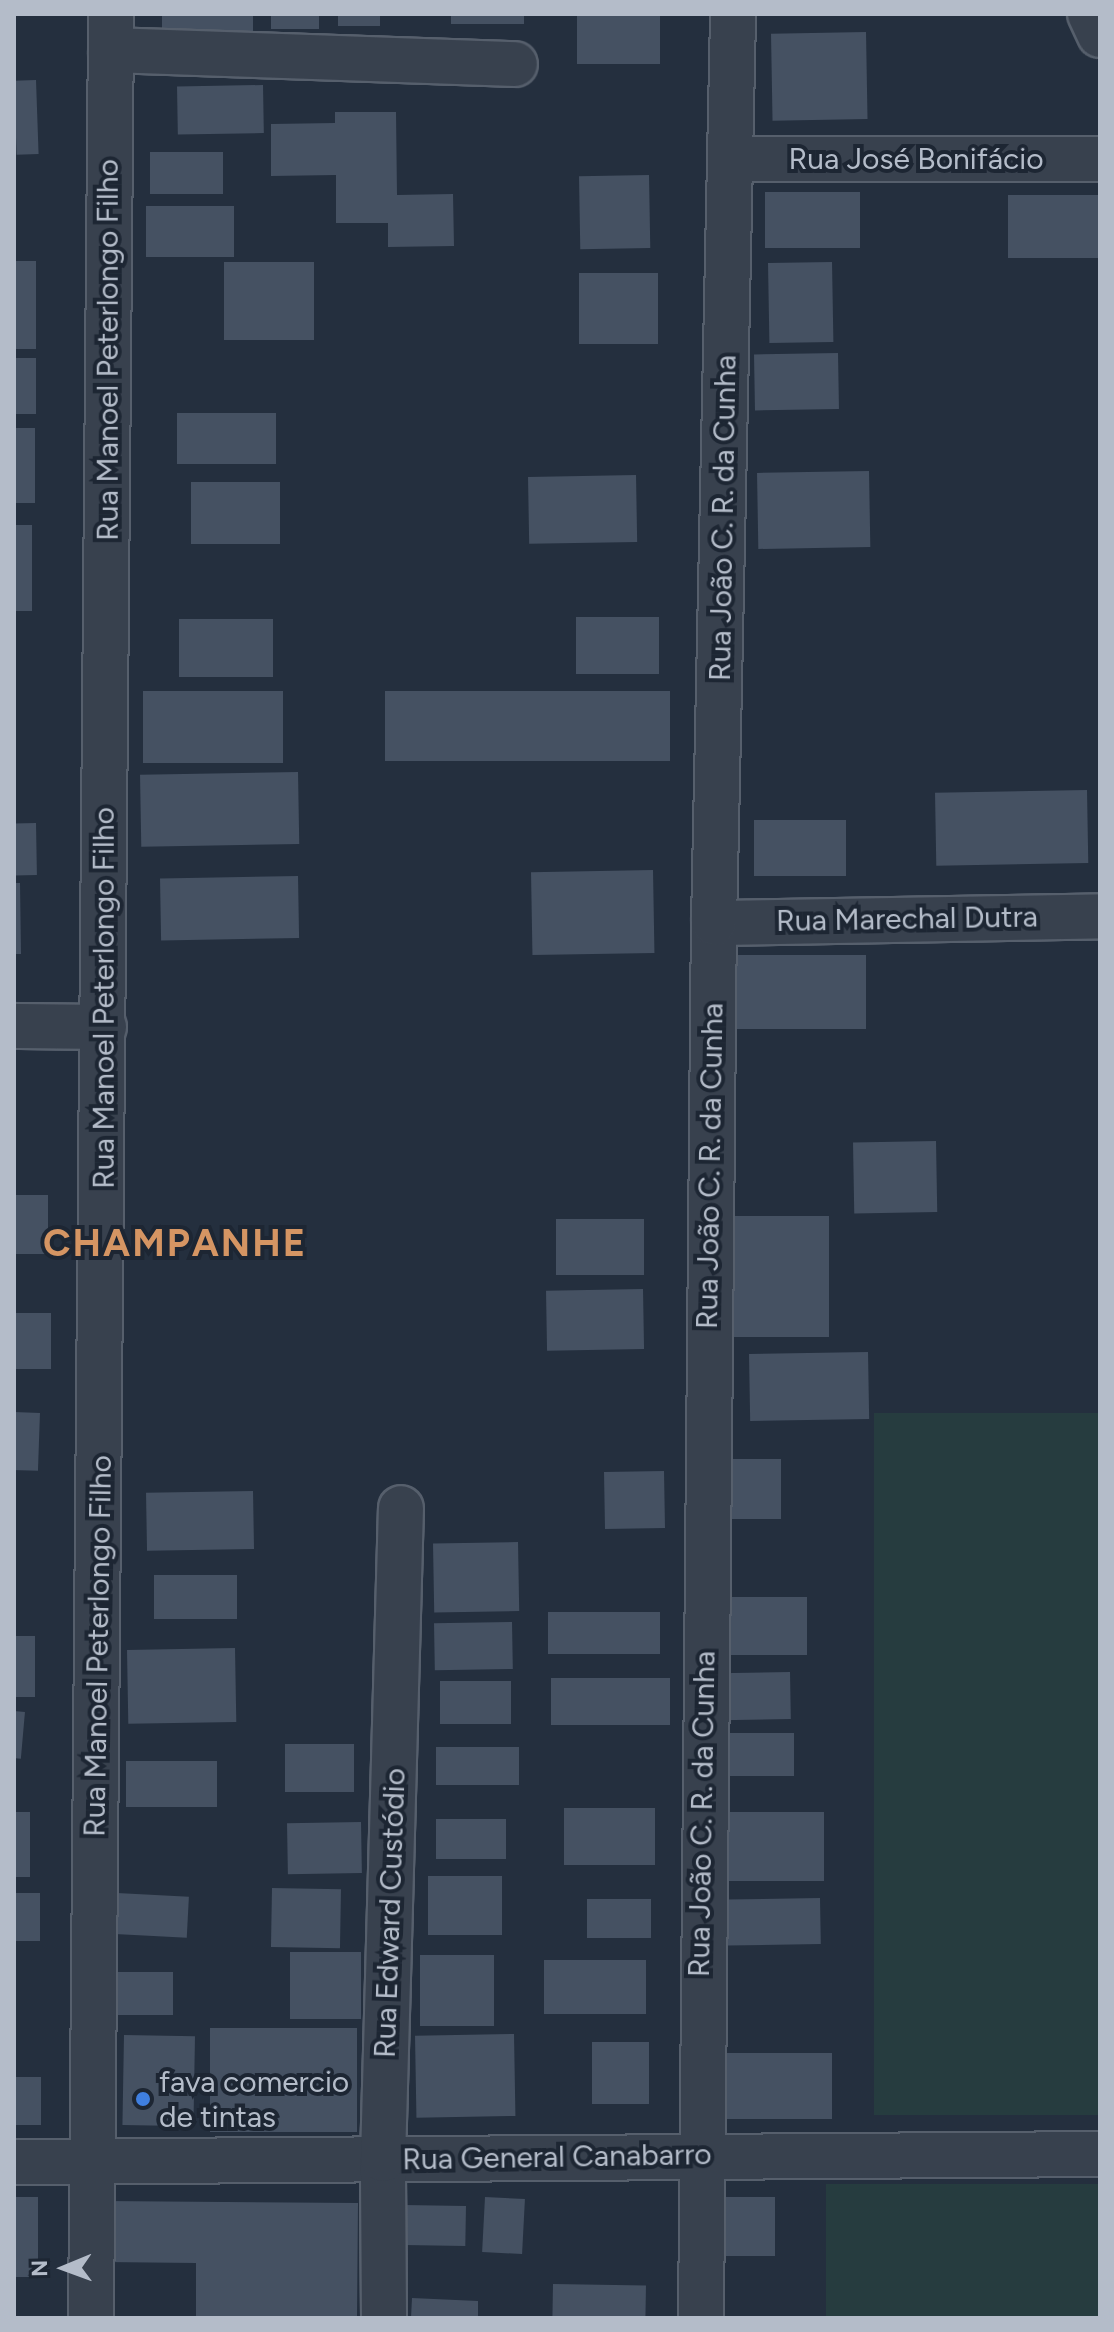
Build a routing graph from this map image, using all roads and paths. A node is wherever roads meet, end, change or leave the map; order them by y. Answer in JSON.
{"nodes":[{"id":1,"x":733,"y":14,"type":"edge"},
{"id":2,"x":1090,"y":14,"type":"edge"},
{"id":3,"x":111,"y":32,"type":"edge"},
{"id":4,"x":1100,"y":35,"type":"edge"},
{"id":5,"x":515,"y":64,"type":"dead end"},
{"id":6,"x":732,"y":159,"type":"junction"},
{"id":7,"x":1100,"y":159,"type":"edge"},
{"id":8,"x":1100,"y":916,"type":"edge"},
{"id":9,"x":714,"y":923,"type":"junction"},
{"id":10,"x":14,"y":1026,"type":"edge"},
{"id":11,"x":104,"y":1027,"type":"junction"},
{"id":12,"x":401,"y":1508,"type":"dead end"},
{"id":13,"x":1100,"y":2154,"type":"edge"},
{"id":14,"x":700,"y":2156,"type":"junction"},
{"id":15,"x":383,"y":2159,"type":"junction"},
{"id":16,"x":93,"y":2161,"type":"junction"},
{"id":17,"x":14,"y":2162,"type":"edge"},
{"id":18,"x":91,"y":2318,"type":"edge"},
{"id":19,"x":384,"y":2318,"type":"edge"},
{"id":20,"x":701,"y":2318,"type":"edge"}],
"edges":[{"from":1,"to":6,"type":"street","name":"Rua João C. R. da Cunha"},
{"from":2,"to":4,"type":"street"},
{"from":3,"to":5,"type":"street"},
{"from":3,"to":11,"type":"street","name":"Rua Manoel Peterlongo Filho"},
{"from":6,"to":7,"type":"street","name":"Rua José Bonifácio"},
{"from":6,"to":9,"type":"street","name":"Rua João C. R. da Cunha"},
{"from":8,"to":9,"type":"street","name":"Rua Marechal Dutra"},
{"from":9,"to":14,"type":"street","name":"Rua João C. R. da Cunha"},
{"from":10,"to":11,"type":"street"},
{"from":11,"to":16,"type":"street","name":"Rua Manoel Peterlongo Filho"},
{"from":12,"to":15,"type":"street","name":"Rua Edward Custódio"},
{"from":13,"to":14,"type":"street","name":"Rua General Canabarro"},
{"from":14,"to":15,"type":"street","name":"Rua General Canabarro"},
{"from":14,"to":20,"type":"street","name":"Rua João C. R. da Cunha"},
{"from":15,"to":16,"type":"street","name":"Rua General Canabarro"},
{"from":15,"to":19,"type":"street","name":"Rua Edward Custódio"},
{"from":16,"to":17,"type":"street","name":"Rua General Canabarro"},
{"from":16,"to":18,"type":"street","name":"Rua Manoel Peterlongo Filho"}]}
